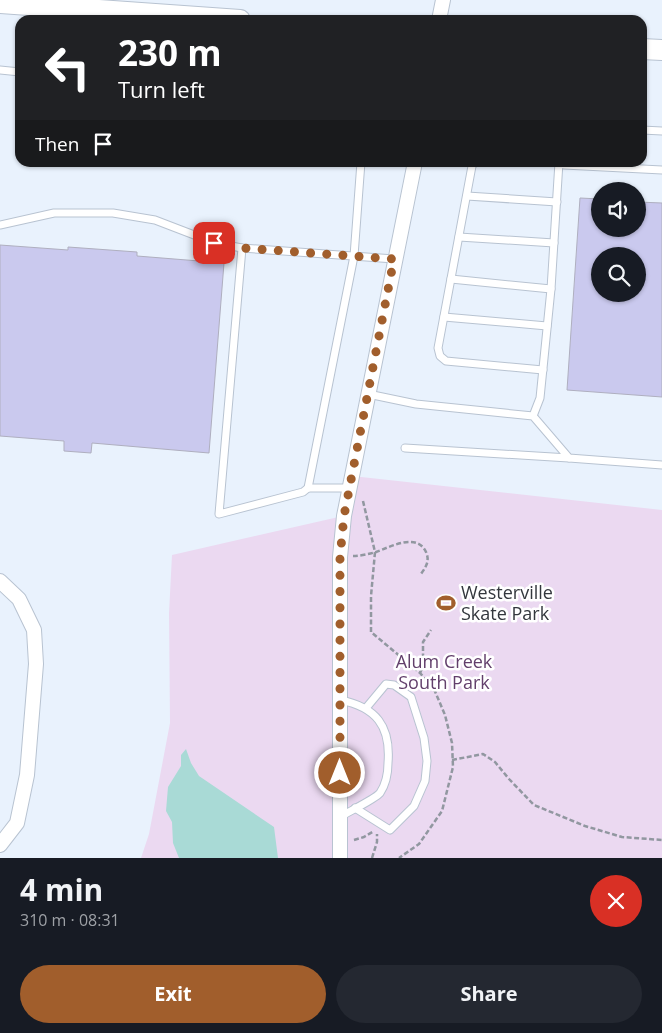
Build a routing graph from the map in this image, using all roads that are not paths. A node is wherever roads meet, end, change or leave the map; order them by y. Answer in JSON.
{"nodes":[{"id":1,"x":443,"y":0,"type":"edge"},
{"id":2,"x":0,"y":3,"type":"edge"},
{"id":3,"x":169,"y":15,"type":"edge"},
{"id":4,"x":440,"y":15,"type":"edge"},
{"id":5,"x":647,"y":49,"type":"edge"},
{"id":6,"x":662,"y":50,"type":"edge"},
{"id":7,"x":0,"y":70,"type":"edge"},
{"id":8,"x":15,"y":72,"type":"edge"},
{"id":9,"x":647,"y":130,"type":"edge"},
{"id":10,"x":662,"y":132,"type":"edge"},
{"id":11,"x":362,"y":167,"type":"edge"},
{"id":12,"x":414,"y":167,"type":"edge"},
{"id":13,"x":472,"y":167,"type":"edge"},
{"id":14,"x":560,"y":167,"type":"edge"},
{"id":15,"x":603,"y":167,"type":"edge"},
{"id":16,"x":662,"y":170,"type":"edge"},
{"id":17,"x":467,"y":196,"type":"junction"},
{"id":18,"x":557,"y":202,"type":"junction"},
{"id":19,"x":0,"y":226,"type":"edge"},
{"id":20,"x":459,"y":236,"type":"junction"},
{"id":21,"x":554,"y":243,"type":"junction"},
{"id":22,"x":242,"y":248,"type":"junction"},
{"id":23,"x":354,"y":256,"type":"junction"},
{"id":24,"x":394,"y":259,"type":"junction"},
{"id":25,"x":451,"y":278,"type":"junction"},
{"id":26,"x":550,"y":289,"type":"junction"},
{"id":27,"x":444,"y":317,"type":"junction"},
{"id":28,"x":547,"y":326,"type":"junction"},
{"id":29,"x":543,"y":370,"type":"junction"},
{"id":30,"x":368,"y":394,"type":"junction"},
{"id":31,"x":533,"y":416,"type":"junction"},
{"id":32,"x":405,"y":448,"type":"dead end"},
{"id":33,"x":569,"y":458,"type":"junction"},
{"id":34,"x":662,"y":465,"type":"edge"},
{"id":35,"x":308,"y":488,"type":"junction"},
{"id":36,"x":349,"y":488,"type":"junction"},
{"id":37,"x":0,"y":581,"type":"edge"},
{"id":38,"x":340,"y":700,"type":"junction"},
{"id":39,"x":366,"y":708,"type":"junction"},
{"id":40,"x":355,"y":808,"type":"junction"},
{"id":41,"x":340,"y":817,"type":"junction"},
{"id":42,"x":0,"y":845,"type":"edge"},
{"id":43,"x":340,"y":858,"type":"edge"}],
"edges":[{"from":1,"to":4,"type":"street"},
{"from":2,"to":3,"type":"main road"},
{"from":5,"to":6,"type":"main road"},
{"from":7,"to":8,"type":"lane"},
{"from":9,"to":10,"type":"lane"},
{"from":11,"to":23,"type":"lane"},
{"from":12,"to":24,"type":"street"},
{"from":13,"to":17,"type":"lane"},
{"from":14,"to":18,"type":"lane"},
{"from":15,"to":16,"type":"lane"},
{"from":17,"to":18,"type":"lane"},
{"from":17,"to":20,"type":"lane"},
{"from":18,"to":21,"type":"lane"},
{"from":19,"to":22,"type":"lane"},
{"from":20,"to":21,"type":"lane"},
{"from":20,"to":25,"type":"lane"},
{"from":21,"to":26,"type":"lane"},
{"from":22,"to":23,"type":"lane"},
{"from":22,"to":35,"type":"lane"},
{"from":23,"to":24,"type":"lane"},
{"from":23,"to":35,"type":"lane"},
{"from":24,"to":30,"type":"street"},
{"from":25,"to":26,"type":"lane"},
{"from":25,"to":27,"type":"lane"},
{"from":26,"to":28,"type":"lane"},
{"from":27,"to":28,"type":"lane"},
{"from":27,"to":29,"type":"lane"},
{"from":28,"to":29,"type":"lane"},
{"from":29,"to":31,"type":"lane"},
{"from":30,"to":31,"type":"lane"},
{"from":30,"to":36,"type":"street"},
{"from":31,"to":33,"type":"lane"},
{"from":32,"to":33,"type":"lane"},
{"from":33,"to":34,"type":"lane"},
{"from":35,"to":36,"type":"lane"},
{"from":36,"to":38,"type":"street"},
{"from":37,"to":42,"type":"street"},
{"from":38,"to":39,"type":"lane"},
{"from":38,"to":41,"type":"street"},
{"from":39,"to":40,"type":"lane"},
{"from":39,"to":40,"type":"lane"},
{"from":40,"to":41,"type":"lane"},
{"from":41,"to":43,"type":"street"}]}
